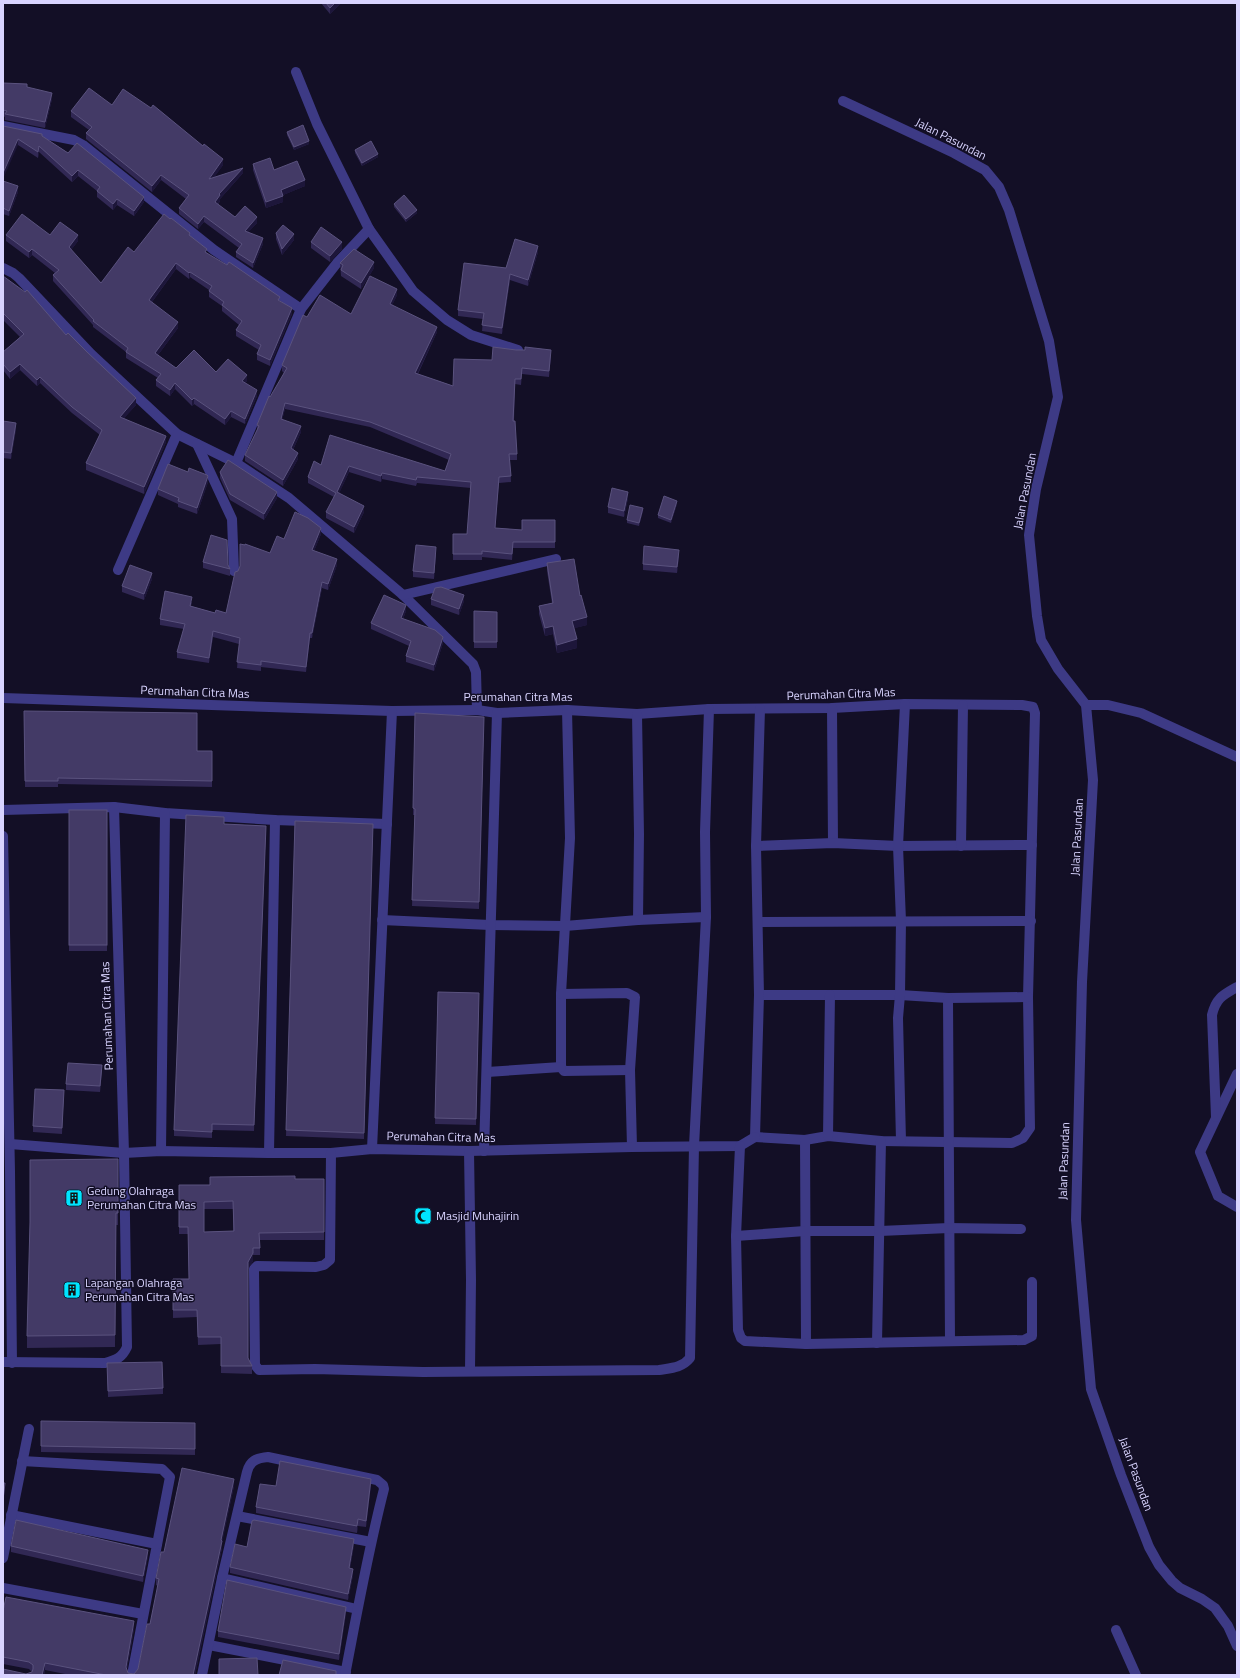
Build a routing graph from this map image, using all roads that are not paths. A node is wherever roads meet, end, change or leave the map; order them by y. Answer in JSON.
{"nodes":[{"id":1,"x":296,"y":72,"type":"dead end"},
{"id":2,"x":843,"y":101,"type":"dead end"},
{"id":3,"x":3,"y":126,"type":"edge"},
{"id":4,"x":370,"y":229,"type":"junction"},
{"id":5,"x":3,"y":268,"type":"edge"},
{"id":6,"x":300,"y":309,"type":"junction"},
{"id":7,"x":518,"y":350,"type":"edge"},
{"id":8,"x":177,"y":434,"type":"junction"},
{"id":9,"x":197,"y":444,"type":"junction"},
{"id":10,"x":236,"y":463,"type":"junction"},
{"id":11,"x":556,"y":559,"type":"dead end"},
{"id":12,"x":118,"y":570,"type":"dead end"},
{"id":13,"x":234,"y":571,"type":"edge"},
{"id":14,"x":403,"y":595,"type":"junction"},
{"id":15,"x":3,"y":698,"type":"edge"},
{"id":16,"x":905,"y":704,"type":"junction"},
{"id":17,"x":963,"y":705,"type":"junction"},
{"id":18,"x":1086,"y":705,"type":"junction"},
{"id":19,"x":832,"y":708,"type":"junction"},
{"id":20,"x":709,"y":709,"type":"junction"},
{"id":21,"x":760,"y":709,"type":"junction"},
{"id":22,"x":477,"y":710,"type":"junction"},
{"id":23,"x":567,"y":710,"type":"junction"},
{"id":24,"x":392,"y":711,"type":"junction"},
{"id":25,"x":497,"y":713,"type":"junction"},
{"id":26,"x":637,"y":714,"type":"junction"},
{"id":27,"x":1237,"y":757,"type":"edge"},
{"id":28,"x":114,"y":807,"type":"junction"},
{"id":29,"x":3,"y":810,"type":"edge"},
{"id":30,"x":165,"y":813,"type":"junction"},
{"id":31,"x":275,"y":820,"type":"junction"},
{"id":32,"x":387,"y":824,"type":"junction"},
{"id":33,"x":3,"y":836,"type":"edge"},
{"id":34,"x":833,"y":844,"type":"junction"},
{"id":35,"x":1032,"y":845,"type":"junction"},
{"id":36,"x":756,"y":846,"type":"junction"},
{"id":37,"x":898,"y":846,"type":"junction"},
{"id":38,"x":961,"y":846,"type":"junction"},
{"id":39,"x":706,"y":917,"type":"junction"},
{"id":40,"x":382,"y":920,"type":"junction"},
{"id":41,"x":638,"y":920,"type":"junction"},
{"id":42,"x":901,"y":921,"type":"junction"},
{"id":43,"x":1030,"y":921,"type":"junction"},
{"id":44,"x":758,"y":922,"type":"junction"},
{"id":45,"x":490,"y":925,"type":"junction"},
{"id":46,"x":564,"y":926,"type":"junction"},
{"id":47,"x":1237,"y":987,"type":"edge"},
{"id":48,"x":561,"y":994,"type":"junction"},
{"id":49,"x":830,"y":995,"type":"junction"},
{"id":50,"x":900,"y":995,"type":"junction"},
{"id":51,"x":759,"y":996,"type":"junction"},
{"id":52,"x":1028,"y":997,"type":"junction"},
{"id":53,"x":948,"y":998,"type":"junction"},
{"id":54,"x":561,"y":1067,"type":"junction"},
{"id":55,"x":630,"y":1070,"type":"junction"},
{"id":56,"x":487,"y":1072,"type":"junction"},
{"id":57,"x":1237,"y":1074,"type":"edge"},
{"id":58,"x":1216,"y":1119,"type":"junction"},
{"id":59,"x":828,"y":1136,"type":"junction"},
{"id":60,"x":755,"y":1137,"type":"junction"},
{"id":61,"x":805,"y":1140,"type":"junction"},
{"id":62,"x":881,"y":1140,"type":"junction"},
{"id":63,"x":901,"y":1141,"type":"junction"},
{"id":64,"x":948,"y":1141,"type":"junction"},
{"id":65,"x":10,"y":1144,"type":"junction"},
{"id":66,"x":694,"y":1146,"type":"junction"},
{"id":67,"x":740,"y":1146,"type":"junction"},
{"id":68,"x":632,"y":1147,"type":"junction"},
{"id":69,"x":372,"y":1149,"type":"junction"},
{"id":70,"x":161,"y":1151,"type":"junction"},
{"id":71,"x":469,"y":1151,"type":"junction"},
{"id":72,"x":484,"y":1151,"type":"junction"},
{"id":73,"x":331,"y":1152,"type":"junction"},
{"id":74,"x":124,"y":1153,"type":"junction"},
{"id":75,"x":269,"y":1153,"type":"junction"},
{"id":76,"x":1237,"y":1207,"type":"edge"},
{"id":77,"x":949,"y":1228,"type":"junction"},
{"id":78,"x":1021,"y":1229,"type":"dead end"},
{"id":79,"x":805,"y":1231,"type":"junction"},
{"id":80,"x":880,"y":1231,"type":"junction"},
{"id":81,"x":736,"y":1236,"type":"junction"},
{"id":82,"x":1032,"y":1282,"type":"dead end"},
{"id":83,"x":950,"y":1341,"type":"junction"},
{"id":84,"x":877,"y":1343,"type":"junction"},
{"id":85,"x":806,"y":1344,"type":"junction"},
{"id":86,"x":8,"y":1362,"type":"edge"},
{"id":87,"x":470,"y":1370,"type":"junction"},
{"id":88,"x":29,"y":1429,"type":"dead end"},
{"id":89,"x":22,"y":1461,"type":"junction"},
{"id":90,"x":11,"y":1516,"type":"junction"},
{"id":91,"x":237,"y":1516,"type":"junction"},
{"id":92,"x":371,"y":1542,"type":"junction"},
{"id":93,"x":157,"y":1544,"type":"junction"},
{"id":94,"x":3,"y":1558,"type":"edge"},
{"id":95,"x":222,"y":1578,"type":"junction"},
{"id":96,"x":3,"y":1588,"type":"edge"},
{"id":97,"x":357,"y":1609,"type":"junction"},
{"id":98,"x":143,"y":1614,"type":"junction"},
{"id":99,"x":1116,"y":1630,"type":"dead end"},
{"id":100,"x":209,"y":1645,"type":"junction"},
{"id":101,"x":1237,"y":1646,"type":"edge"},
{"id":102,"x":346,"y":1673,"type":"edge"},
{"id":103,"x":132,"y":1675,"type":"edge"},
{"id":104,"x":202,"y":1675,"type":"edge"},
{"id":105,"x":1136,"y":1675,"type":"edge"}],
"edges":[{"from":1,"to":4,"type":"street"},
{"from":2,"to":18,"type":"street","name":"Jalan Pasundan"},
{"from":3,"to":6,"type":"street"},
{"from":4,"to":6,"type":"street"},
{"from":4,"to":7,"type":"street"},
{"from":5,"to":8,"type":"street"},
{"from":6,"to":10,"type":"street"},
{"from":8,"to":9,"type":"street"},
{"from":8,"to":12,"type":"street"},
{"from":9,"to":10,"type":"street"},
{"from":9,"to":13,"type":"street"},
{"from":10,"to":14,"type":"street"},
{"from":11,"to":14,"type":"street"},
{"from":14,"to":22,"type":"street"},
{"from":15,"to":24,"type":"street","name":"Perumahan Citra Mas"},
{"from":16,"to":17,"type":"street","name":"Perumahan Citra Mas"},
{"from":16,"to":19,"type":"street","name":"Perumahan Citra Mas"},
{"from":16,"to":37,"type":"street"},
{"from":17,"to":35,"type":"street","name":"Perumahan Citra Mas"},
{"from":17,"to":38,"type":"street"},
{"from":18,"to":27,"type":"street"},
{"from":18,"to":101,"type":"street","name":"Jalan Pasundan"},
{"from":19,"to":21,"type":"street","name":"Perumahan Citra Mas"},
{"from":19,"to":34,"type":"street"},
{"from":20,"to":21,"type":"street","name":"Perumahan Citra Mas"},
{"from":20,"to":26,"type":"street","name":"Perumahan Citra Mas"},
{"from":20,"to":39,"type":"street"},
{"from":21,"to":36,"type":"street"},
{"from":22,"to":24,"type":"street","name":"Perumahan Citra Mas"},
{"from":22,"to":25,"type":"street","name":"Perumahan Citra Mas"},
{"from":23,"to":25,"type":"street","name":"Perumahan Citra Mas"},
{"from":23,"to":26,"type":"street","name":"Perumahan Citra Mas"},
{"from":23,"to":46,"type":"street"},
{"from":24,"to":32,"type":"street"},
{"from":25,"to":45,"type":"street"},
{"from":26,"to":41,"type":"street"},
{"from":28,"to":29,"type":"street"},
{"from":28,"to":30,"type":"street"},
{"from":28,"to":74,"type":"street","name":"Perumahan Citra Mas"},
{"from":30,"to":31,"type":"street"},
{"from":30,"to":70,"type":"street"},
{"from":31,"to":32,"type":"street"},
{"from":31,"to":75,"type":"street"},
{"from":32,"to":40,"type":"street"},
{"from":33,"to":65,"type":"street","name":"Perumahan Citra Mas"},
{"from":34,"to":36,"type":"street"},
{"from":34,"to":37,"type":"street"},
{"from":35,"to":38,"type":"street"},
{"from":35,"to":43,"type":"street"},
{"from":36,"to":44,"type":"street"},
{"from":37,"to":38,"type":"street"},
{"from":37,"to":42,"type":"street"},
{"from":39,"to":41,"type":"street"},
{"from":39,"to":66,"type":"street"},
{"from":40,"to":45,"type":"street"},
{"from":40,"to":69,"type":"street"},
{"from":41,"to":46,"type":"street"},
{"from":42,"to":43,"type":"street"},
{"from":42,"to":44,"type":"street"},
{"from":42,"to":50,"type":"street"},
{"from":43,"to":52,"type":"street"},
{"from":44,"to":51,"type":"street"},
{"from":45,"to":46,"type":"street"},
{"from":45,"to":56,"type":"street"},
{"from":46,"to":48,"type":"street"},
{"from":47,"to":58,"type":"street"},
{"from":48,"to":54,"type":"street"},
{"from":48,"to":55,"type":"street"},
{"from":49,"to":50,"type":"street"},
{"from":49,"to":51,"type":"street"},
{"from":49,"to":59,"type":"street"},
{"from":50,"to":53,"type":"street"},
{"from":50,"to":63,"type":"street"},
{"from":51,"to":60,"type":"street"},
{"from":52,"to":53,"type":"street"},
{"from":52,"to":64,"type":"street"},
{"from":53,"to":64,"type":"street"},
{"from":54,"to":55,"type":"street"},
{"from":54,"to":56,"type":"street"},
{"from":55,"to":68,"type":"street"},
{"from":56,"to":72,"type":"street"},
{"from":57,"to":58,"type":"street"},
{"from":58,"to":76,"type":"street"},
{"from":59,"to":61,"type":"street"},
{"from":59,"to":62,"type":"street"},
{"from":60,"to":61,"type":"street"},
{"from":60,"to":67,"type":"street"},
{"from":61,"to":79,"type":"street"},
{"from":62,"to":63,"type":"street"},
{"from":62,"to":80,"type":"street"},
{"from":63,"to":64,"type":"street"},
{"from":64,"to":77,"type":"street"},
{"from":65,"to":74,"type":"street","name":"Perumahan Citra Mas"},
{"from":65,"to":86,"type":"street","name":"Perumahan Citra Mas"},
{"from":66,"to":67,"type":"street","name":"Perumahan Citra Mas"},
{"from":66,"to":68,"type":"street","name":"Perumahan Citra Mas"},
{"from":66,"to":87,"type":"street"},
{"from":67,"to":81,"type":"street"},
{"from":68,"to":72,"type":"street","name":"Perumahan Citra Mas"},
{"from":69,"to":71,"type":"street","name":"Perumahan Citra Mas"},
{"from":69,"to":73,"type":"street","name":"Perumahan Citra Mas"},
{"from":70,"to":74,"type":"street","name":"Perumahan Citra Mas"},
{"from":70,"to":75,"type":"street","name":"Perumahan Citra Mas"},
{"from":71,"to":72,"type":"street","name":"Perumahan Citra Mas"},
{"from":71,"to":87,"type":"street"},
{"from":73,"to":75,"type":"street","name":"Perumahan Citra Mas"},
{"from":73,"to":87,"type":"street"},
{"from":74,"to":86,"type":"street","name":"Perumahan Citra Mas"},
{"from":77,"to":78,"type":"street"},
{"from":77,"to":80,"type":"street"},
{"from":77,"to":83,"type":"street"},
{"from":79,"to":80,"type":"street"},
{"from":79,"to":81,"type":"street"},
{"from":79,"to":85,"type":"street"},
{"from":80,"to":84,"type":"street"},
{"from":81,"to":85,"type":"street"},
{"from":82,"to":83,"type":"street"},
{"from":83,"to":84,"type":"street"},
{"from":84,"to":85,"type":"street"},
{"from":88,"to":89,"type":"street"},
{"from":89,"to":90,"type":"street"},
{"from":89,"to":93,"type":"street"},
{"from":90,"to":93,"type":"street"},
{"from":90,"to":94,"type":"street"},
{"from":91,"to":92,"type":"street"},
{"from":91,"to":92,"type":"street"},
{"from":91,"to":95,"type":"street"},
{"from":92,"to":97,"type":"street"},
{"from":93,"to":98,"type":"street"},
{"from":95,"to":97,"type":"street"},
{"from":95,"to":100,"type":"street"},
{"from":96,"to":98,"type":"street"},
{"from":97,"to":102,"type":"street"},
{"from":98,"to":103,"type":"street"},
{"from":99,"to":105,"type":"street"},
{"from":100,"to":102,"type":"street"},
{"from":100,"to":104,"type":"street"}]}
